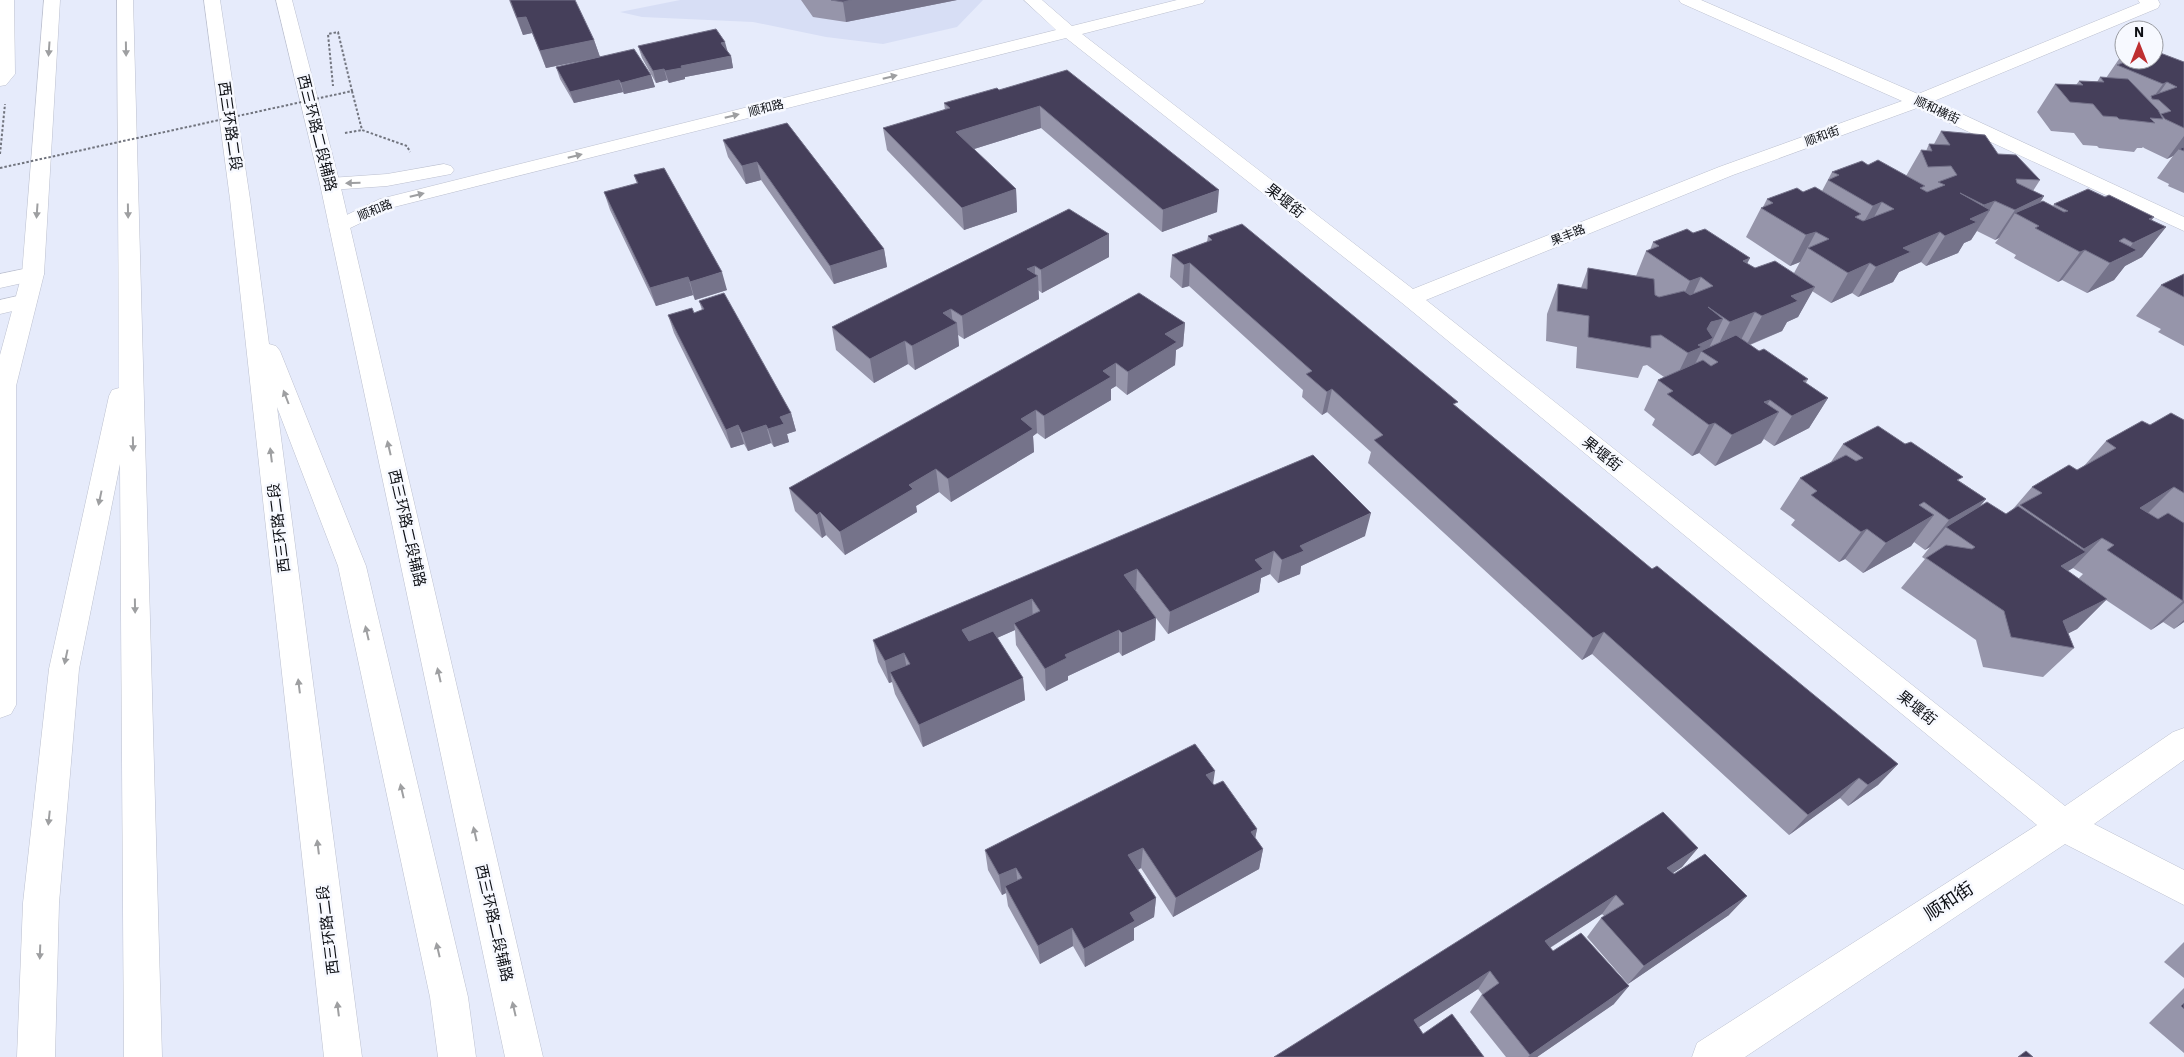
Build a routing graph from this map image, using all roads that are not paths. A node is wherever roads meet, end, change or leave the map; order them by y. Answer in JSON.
{"nodes":[{"id":1,"x":6,"y":0,"type":"edge"},
{"id":2,"x":52,"y":0,"type":"edge"},
{"id":3,"x":125,"y":0,"type":"edge"},
{"id":4,"x":212,"y":0,"type":"edge"},
{"id":5,"x":284,"y":0,"type":"edge"},
{"id":6,"x":1032,"y":0,"type":"edge"},
{"id":7,"x":1132,"y":0,"type":"edge"},
{"id":8,"x":1197,"y":0,"type":"edge"},
{"id":9,"x":1687,"y":0,"type":"edge"},
{"id":10,"x":2146,"y":0,"type":"edge"},
{"id":11,"x":1060,"y":26,"type":"junction"},
{"id":12,"x":0,"y":81,"type":"edge"},
{"id":13,"x":800,"y":81,"type":"dead end"},
{"id":14,"x":1918,"y":101,"type":"junction"},
{"id":15,"x":462,"y":165,"type":"dead end"},
{"id":16,"x":1726,"y":172,"type":"joint"},
{"id":17,"x":330,"y":184,"type":"junction"},
{"id":18,"x":2184,"y":225,"type":"edge"},
{"id":19,"x":339,"y":226,"type":"junction"},
{"id":20,"x":33,"y":274,"type":"junction"},
{"id":21,"x":0,"y":282,"type":"edge"},
{"id":22,"x":1410,"y":298,"type":"junction"},
{"id":23,"x":26,"y":301,"type":"junction"},
{"id":24,"x":0,"y":307,"type":"edge"},
{"id":25,"x":254,"y":314,"type":"junction"},
{"id":26,"x":131,"y":347,"type":"junction"},
{"id":27,"x":0,"y":705,"type":"edge"},
{"id":28,"x":2184,"y":742,"type":"edge"},
{"id":29,"x":2064,"y":826,"type":"junction"},
{"id":30,"x":2184,"y":888,"type":"edge"},
{"id":31,"x":36,"y":1057,"type":"edge"},
{"id":32,"x":143,"y":1057,"type":"edge"},
{"id":33,"x":343,"y":1057,"type":"edge"},
{"id":34,"x":457,"y":1057,"type":"edge"},
{"id":35,"x":524,"y":1057,"type":"edge"},
{"id":36,"x":1711,"y":1057,"type":"edge"}],
"edges":[{"from":1,"to":12,"type":"main road"},
{"from":2,"to":20,"type":"main road","one_way":true},
{"from":3,"to":26,"type":"main road","one_way":true},
{"from":4,"to":25,"type":"main road","name":"西三环路二段"},
{"from":5,"to":17,"type":"main road","name":"西三环路二段辅路"},
{"from":6,"to":11,"type":"main road","name":"果堰街"},
{"from":7,"to":11,"type":"main road","name":"顺和路"},
{"from":8,"to":11,"type":"main road","name":"顺和路"},
{"from":9,"to":14,"type":"main road","name":"顺和横街"},
{"from":10,"to":14,"type":"main road","name":"顺和街"},
{"from":11,"to":13,"type":"main road","name":"顺和路"},
{"from":19,"to":11,"type":"main road","name":"顺和路","one_way":true},
{"from":11,"to":22,"type":"main road","name":"果堰街"},
{"from":14,"to":16,"type":"main road","name":"顺和街"},
{"from":14,"to":18,"type":"main road","name":"顺和横街"},
{"from":15,"to":17,"type":"main road","name":"顺和路","one_way":true},
{"from":16,"to":22,"type":"main road","name":"果丰路"},
{"from":17,"to":19,"type":"main road","name":"西三环路二段辅路"},
{"from":35,"to":19,"type":"main road","name":"西三环路二段辅路","one_way":true},
{"from":20,"to":21,"type":"main road"},
{"from":20,"to":23,"type":"main road"},
{"from":22,"to":29,"type":"main road","name":"果堰街"},
{"from":23,"to":24,"type":"main road"},
{"from":23,"to":27,"type":"main road"},
{"from":33,"to":25,"type":"main road","name":"西三环路二段","one_way":true},
{"from":34,"to":25,"type":"main road","one_way":true},
{"from":26,"to":31,"type":"main road","one_way":true},
{"from":26,"to":32,"type":"main road","one_way":true},
{"from":28,"to":29,"type":"main road","name":"顺和街"},
{"from":29,"to":30,"type":"main road","name":"果堰街"},
{"from":29,"to":36,"type":"main road","name":"顺和街"}]}
